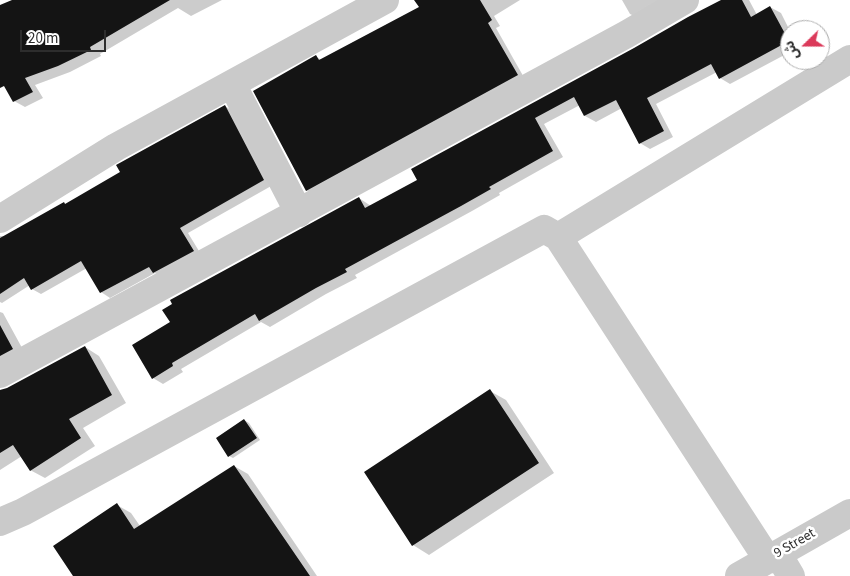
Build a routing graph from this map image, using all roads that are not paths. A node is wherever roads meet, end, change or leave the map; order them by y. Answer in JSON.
{"nodes":[{"id":1,"x":385,"y":0,"type":"edge"},
{"id":2,"x":685,"y":0,"type":"edge"},
{"id":3,"x":850,"y":59,"type":"edge"},
{"id":4,"x":232,"y":84,"type":"junction"},
{"id":5,"x":299,"y":212,"type":"junction"},
{"id":6,"x":0,"y":219,"type":"edge"},
{"id":7,"x":558,"y":237,"type":"junction"},
{"id":8,"x":0,"y":374,"type":"edge"},
{"id":9,"x":850,"y":513,"type":"edge"},
{"id":10,"x":0,"y":522,"type":"edge"},
{"id":11,"x":779,"y":563,"type":"edge"},
{"id":12,"x":739,"y":576,"type":"edge"}],
"edges":[{"from":1,"to":4,"type":"street"},
{"from":2,"to":5,"type":"street"},
{"from":3,"to":7,"type":"street"},
{"from":4,"to":5,"type":"street"},
{"from":4,"to":6,"type":"street"},
{"from":5,"to":8,"type":"street"},
{"from":7,"to":10,"type":"street"},
{"from":7,"to":11,"type":"street"},
{"from":9,"to":11,"type":"street","name":"9 Street"},
{"from":11,"to":12,"type":"street","name":"9 Street"}]}
